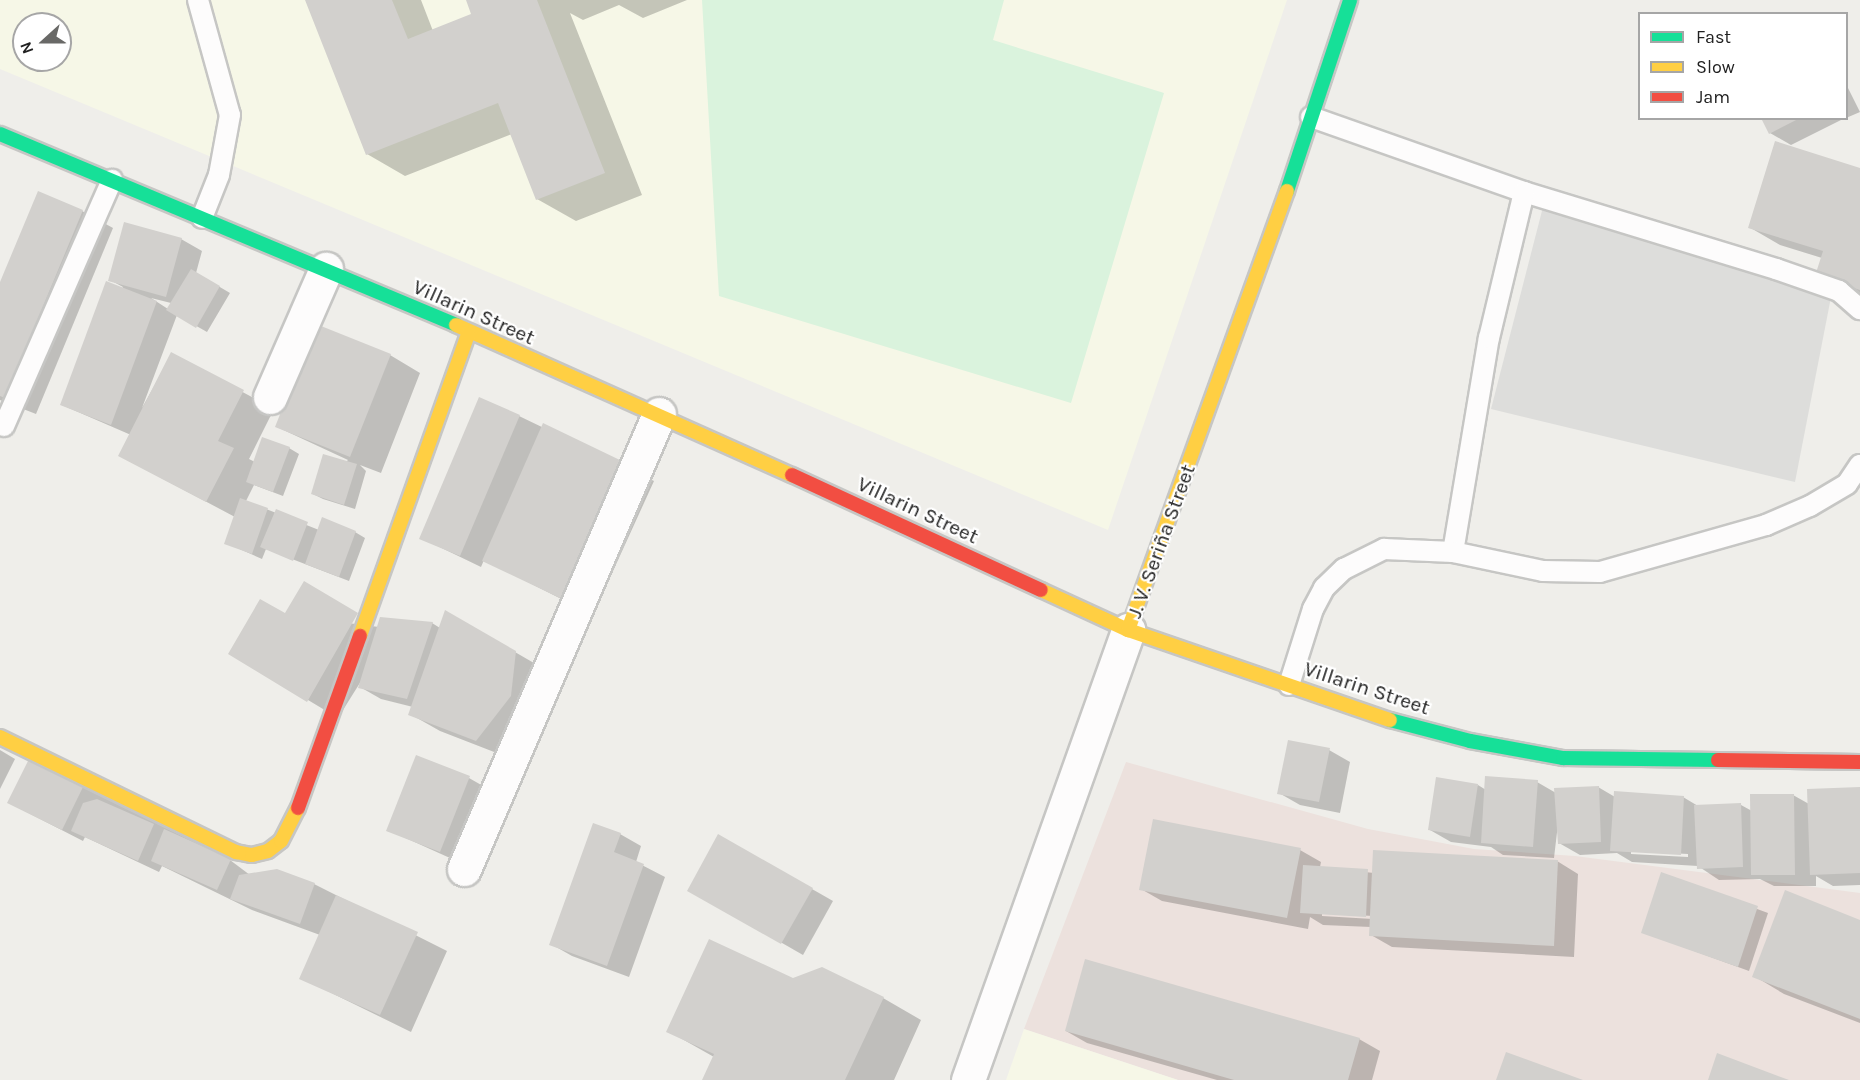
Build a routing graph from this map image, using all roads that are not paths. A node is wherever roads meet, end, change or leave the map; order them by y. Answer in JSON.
{"nodes":[{"id":1,"x":198,"y":0,"type":"edge"},
{"id":2,"x":1350,"y":0,"type":"edge"},
{"id":3,"x":1311,"y":117,"type":"junction"},
{"id":4,"x":0,"y":134,"type":"edge"},
{"id":5,"x":112,"y":180,"type":"junction"},
{"id":6,"x":1524,"y":192,"type":"junction"},
{"id":7,"x":202,"y":218,"type":"junction"},
{"id":8,"x":326,"y":269,"type":"junction"},
{"id":9,"x":1860,"y":309,"type":"edge"},
{"id":10,"x":468,"y":334,"type":"junction"},
{"id":11,"x":270,"y":397,"type":"dead end"},
{"id":12,"x":659,"y":414,"type":"junction"},
{"id":13,"x":4,"y":426,"type":"dead end"},
{"id":14,"x":1860,"y":465,"type":"edge"},
{"id":15,"x":1453,"y":552,"type":"junction"},
{"id":16,"x":1128,"y":630,"type":"junction"},
{"id":17,"x":1289,"y":685,"type":"junction"},
{"id":18,"x":0,"y":738,"type":"edge"},
{"id":19,"x":1860,"y":762,"type":"edge"},
{"id":20,"x":464,"y":869,"type":"dead end"},
{"id":21,"x":968,"y":1080,"type":"edge"}],
"edges":[{"from":1,"to":7,"type":"lane"},
{"from":2,"to":3,"type":"main road","name":"J. V. Seriña Street"},
{"from":3,"to":6,"type":"lane"},
{"from":3,"to":16,"type":"main road","name":"J. V. Seriña Street"},
{"from":4,"to":5,"type":"main road","name":"Villarin Street"},
{"from":5,"to":7,"type":"main road","name":"Villarin Street"},
{"from":5,"to":13,"type":"lane"},
{"from":6,"to":9,"type":"lane"},
{"from":6,"to":15,"type":"lane"},
{"from":7,"to":8,"type":"main road","name":"Villarin Street"},
{"from":8,"to":10,"type":"main road","name":"Villarin Street"},
{"from":8,"to":11,"type":"street"},
{"from":10,"to":12,"type":"main road","name":"Villarin Street"},
{"from":10,"to":18,"type":"main road"},
{"from":12,"to":16,"type":"main road","name":"Villarin Street"},
{"from":12,"to":20,"type":"street"},
{"from":14,"to":15,"type":"lane"},
{"from":15,"to":17,"type":"lane"},
{"from":16,"to":17,"type":"main road","name":"Villarin Street"},
{"from":16,"to":21,"type":"street","name":"J. V. Seriña Street"},
{"from":17,"to":19,"type":"main road","name":"Villarin Street"}]}
